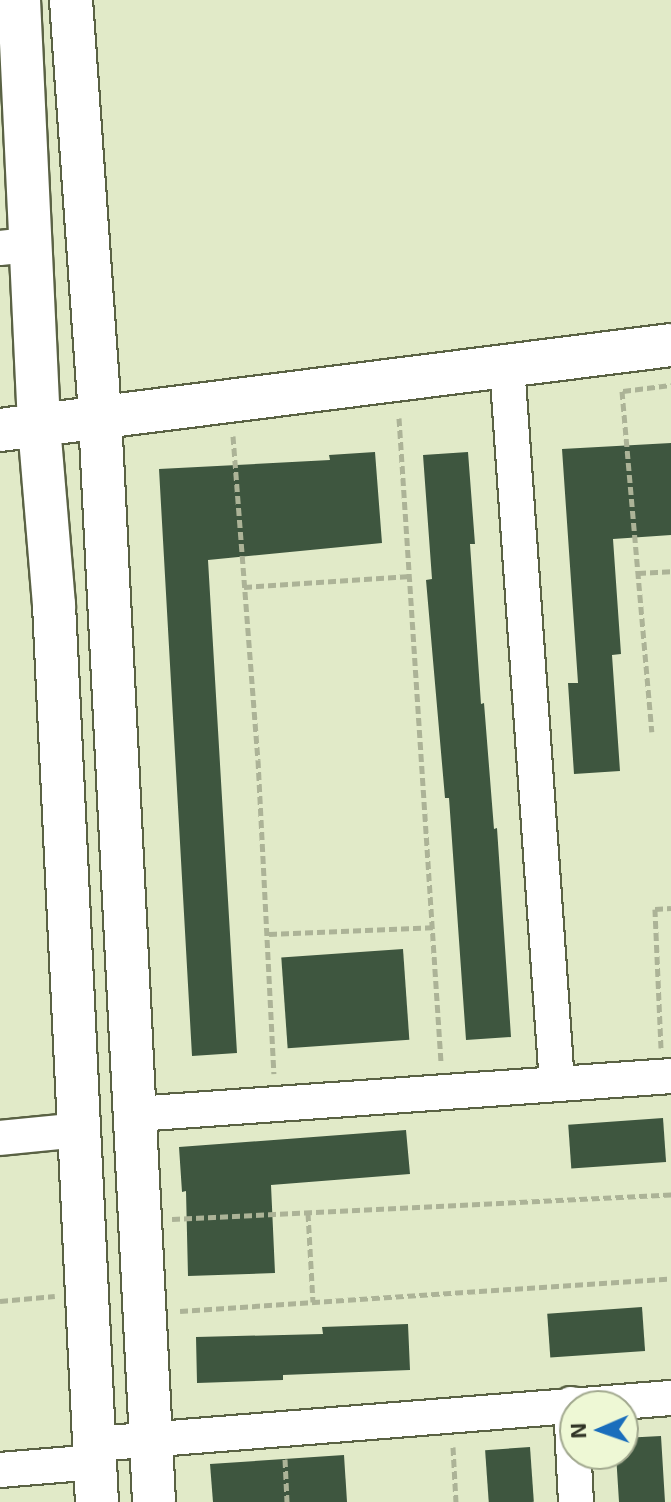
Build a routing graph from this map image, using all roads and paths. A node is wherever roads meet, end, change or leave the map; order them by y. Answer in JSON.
{"nodes":[{"id":1,"x":19,"y":0,"type":"edge"},
{"id":2,"x":71,"y":0,"type":"edge"},
{"id":3,"x":11,"y":74,"type":"edge"},
{"id":4,"x":15,"y":247,"type":"edge"},
{"id":5,"x":671,"y":345,"type":"edge"},
{"id":6,"x":507,"y":365,"type":"junction"},
{"id":7,"x":622,"y":391,"type":"dead end"},
{"id":8,"x":100,"y":417,"type":"junction"},
{"id":9,"x":399,"y":418,"type":"dead end"},
{"id":10,"x":19,"y":428,"type":"edge"},
{"id":11,"x":233,"y":436,"type":"dead end"},
{"id":12,"x":671,"y":571,"type":"edge"},
{"id":13,"x":638,"y":573,"type":"junction"},
{"id":14,"x":411,"y":576,"type":"junction"},
{"id":15,"x":244,"y":587,"type":"junction"},
{"id":16,"x":652,"y":732,"type":"dead end"},
{"id":17,"x":671,"y":908,"type":"edge"},
{"id":18,"x":433,"y":927,"type":"junction"},
{"id":19,"x":269,"y":934,"type":"junction"},
{"id":20,"x":667,"y":1076,"type":"edge"},
{"id":21,"x":557,"y":1083,"type":"junction"},
{"id":22,"x":443,"y":1091,"type":"junction"},
{"id":23,"x":276,"y":1104,"type":"junction"},
{"id":24,"x":136,"y":1114,"type":"junction"},
{"id":25,"x":80,"y":1130,"type":"junction"},
{"id":26,"x":0,"y":1138,"type":"edge"},
{"id":27,"x":671,"y":1195,"type":"edge"},
{"id":28,"x":308,"y":1213,"type":"junction"},
{"id":29,"x":171,"y":1220,"type":"dead end"},
{"id":30,"x":671,"y":1278,"type":"edge"},
{"id":31,"x":64,"y":1295,"type":"dead end"},
{"id":32,"x":0,"y":1301,"type":"edge"},
{"id":33,"x":313,"y":1302,"type":"junction"},
{"id":34,"x":175,"y":1312,"type":"dead end"},
{"id":35,"x":671,"y":1398,"type":"edge"},
{"id":36,"x":639,"y":1400,"type":"edge"},
{"id":37,"x":559,"y":1405,"type":"edge"},
{"id":38,"x":451,"y":1413,"type":"junction"},
{"id":39,"x":284,"y":1426,"type":"junction"},
{"id":40,"x":151,"y":1438,"type":"junction"},
{"id":41,"x":96,"y":1469,"type":"edge"},
{"id":42,"x":0,"y":1470,"type":"edge"},
{"id":43,"x":574,"y":1470,"type":"edge"},
{"id":44,"x":154,"y":1502,"type":"edge"},
{"id":45,"x":287,"y":1502,"type":"edge"},
{"id":46,"x":456,"y":1502,"type":"edge"},
{"id":47,"x":576,"y":1502,"type":"edge"}],
"edges":[{"from":1,"to":3,"type":"street"},
{"from":2,"to":8,"type":"street"},
{"from":3,"to":4,"type":"street"},
{"from":4,"to":10,"type":"street"},
{"from":5,"to":6,"type":"street"},
{"from":6,"to":8,"type":"street"},
{"from":6,"to":21,"type":"street"},
{"from":7,"to":13,"type":"path"},
{"from":8,"to":10,"type":"street"},
{"from":8,"to":24,"type":"street"},
{"from":9,"to":14,"type":"path"},
{"from":10,"to":25,"type":"street"},
{"from":11,"to":15,"type":"path"},
{"from":12,"to":13,"type":"path"},
{"from":13,"to":16,"type":"path"},
{"from":14,"to":15,"type":"path"},
{"from":14,"to":18,"type":"path"},
{"from":15,"to":19,"type":"path"},
{"from":17,"to":20,"type":"path"},
{"from":18,"to":19,"type":"path"},
{"from":18,"to":22,"type":"path"},
{"from":19,"to":23,"type":"path"},
{"from":20,"to":21,"type":"street"},
{"from":21,"to":22,"type":"street"},
{"from":22,"to":23,"type":"street"},
{"from":23,"to":24,"type":"street"},
{"from":24,"to":40,"type":"street"},
{"from":25,"to":26,"type":"street"},
{"from":25,"to":41,"type":"street"},
{"from":27,"to":28,"type":"path"},
{"from":28,"to":29,"type":"path"},
{"from":28,"to":33,"type":"path"},
{"from":30,"to":33,"type":"path"},
{"from":31,"to":32,"type":"path"},
{"from":33,"to":34,"type":"path"},
{"from":35,"to":36,"type":"street"},
{"from":37,"to":38,"type":"street"},
{"from":38,"to":39,"type":"street"},
{"from":38,"to":46,"type":"path"},
{"from":39,"to":40,"type":"street"},
{"from":39,"to":45,"type":"path"},
{"from":40,"to":41,"type":"street"},
{"from":40,"to":44,"type":"street"},
{"from":41,"to":42,"type":"street"},
{"from":43,"to":47,"type":"street"}]}
